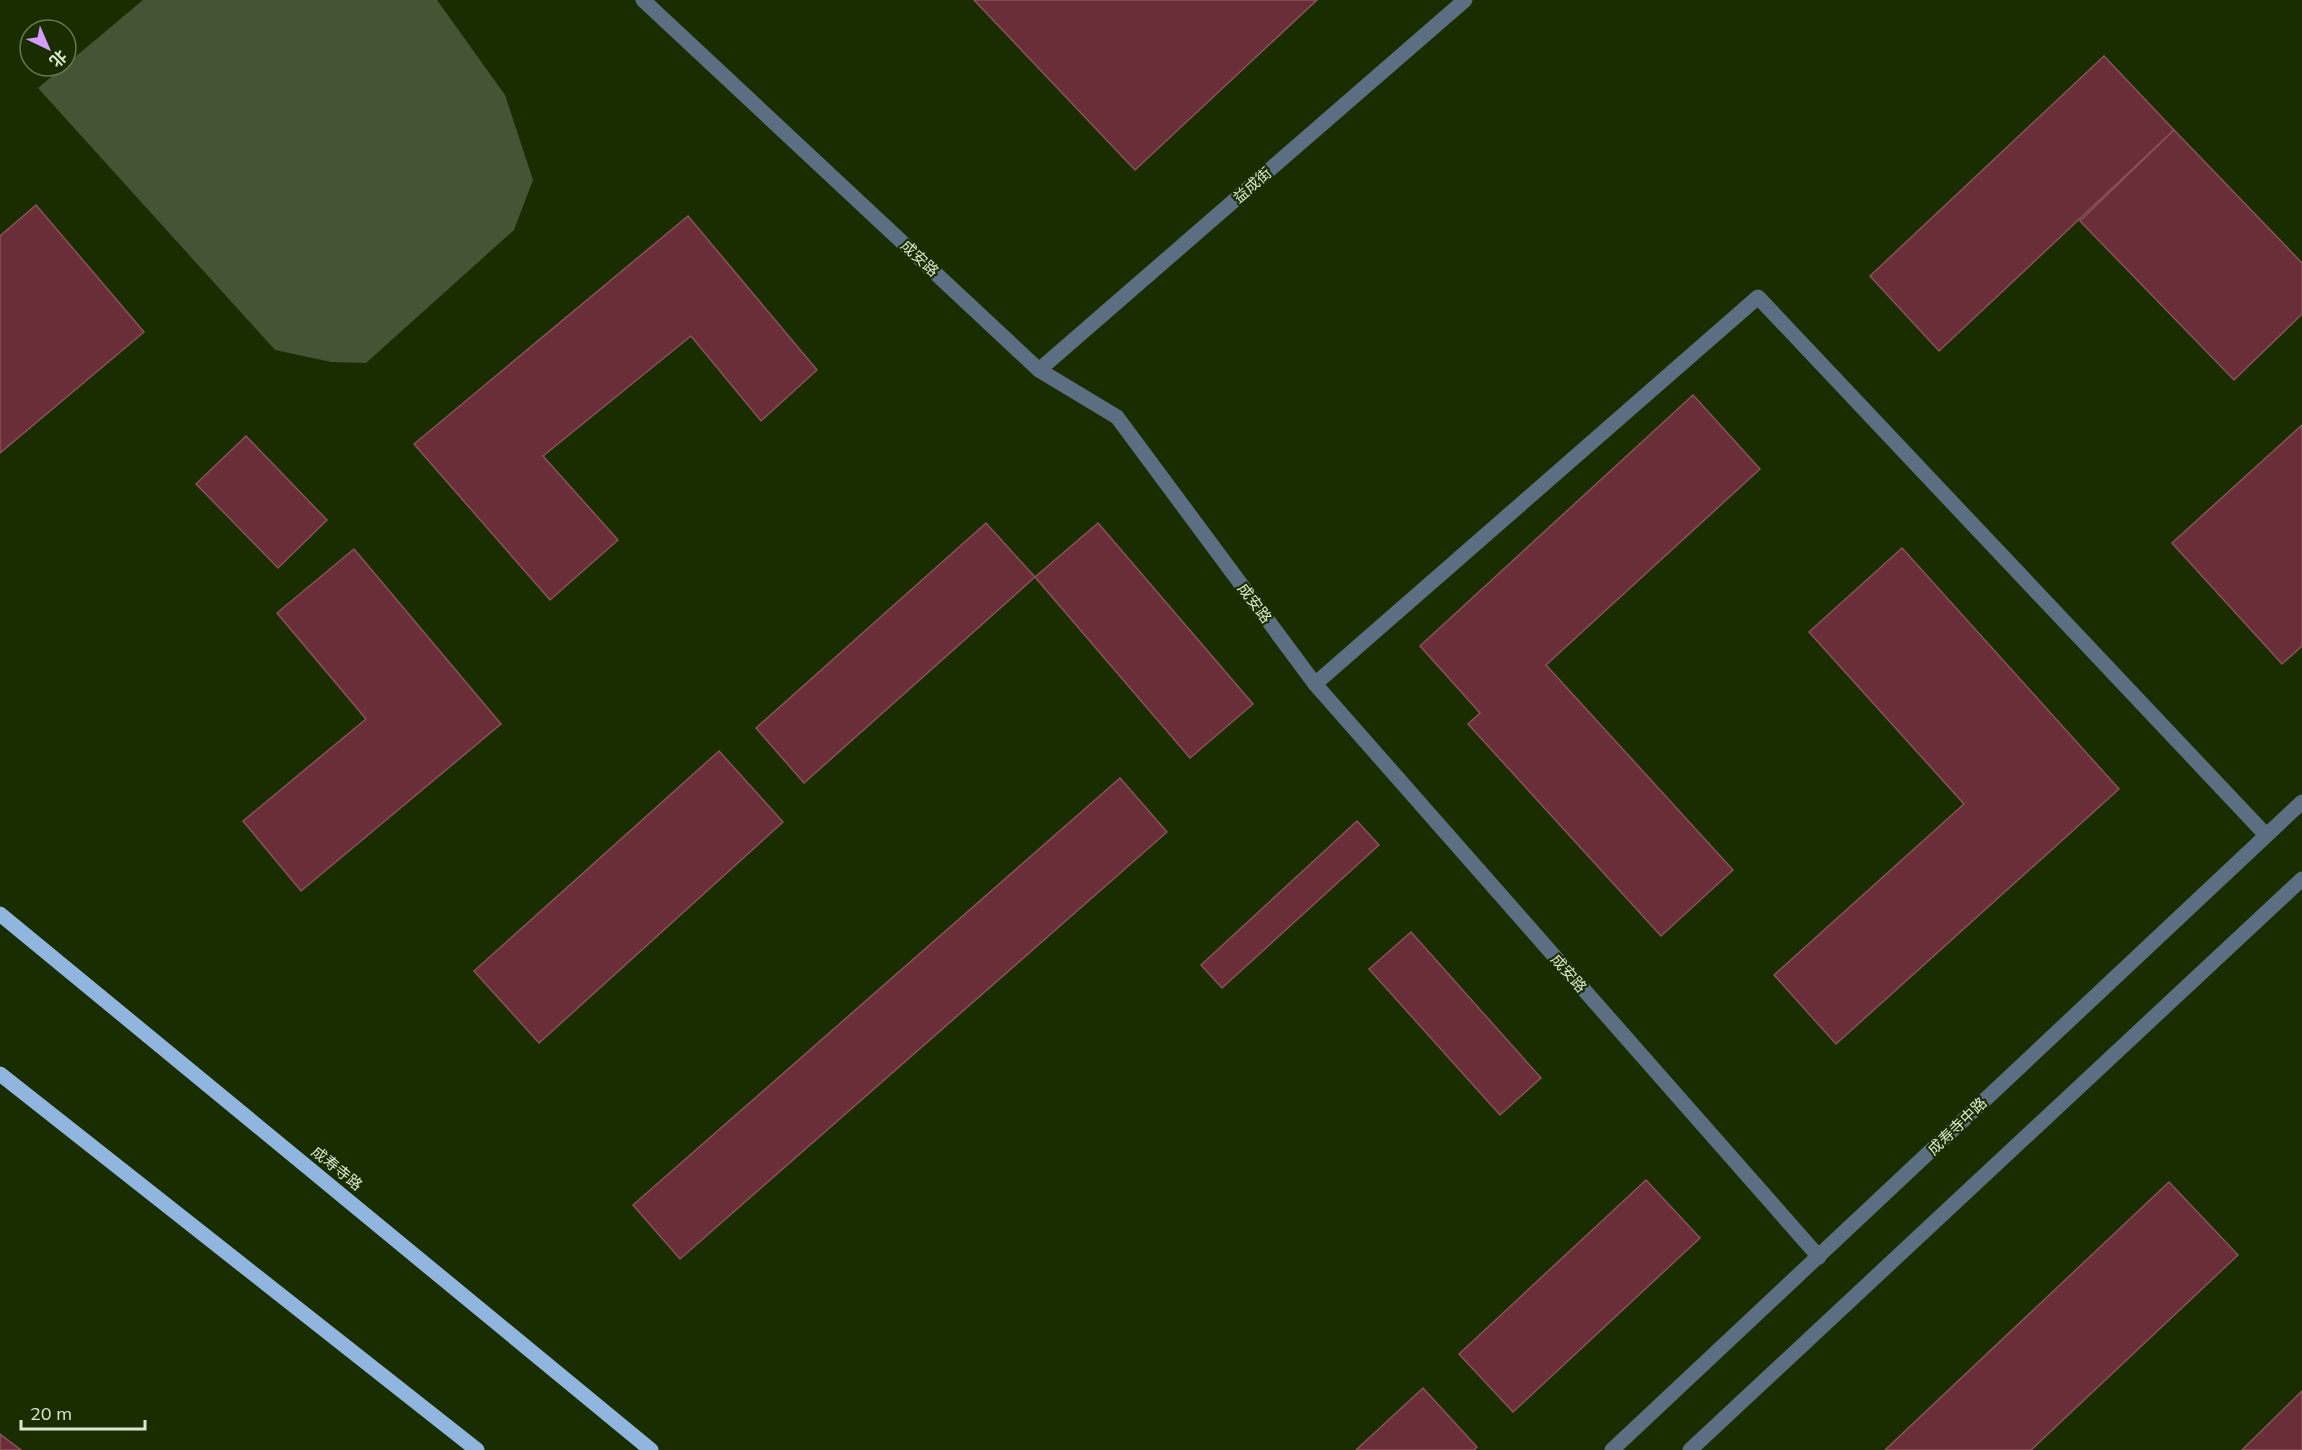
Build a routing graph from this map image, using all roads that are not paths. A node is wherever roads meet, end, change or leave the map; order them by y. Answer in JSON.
{"nodes":[{"id":1,"x":643,"y":0,"type":"edge"},
{"id":2,"x":1465,"y":0,"type":"edge"},
{"id":3,"x":1039,"y":370,"type":"junction"},
{"id":4,"x":1315,"y":684,"type":"junction"},
{"id":5,"x":2302,"y":802,"type":"edge"},
{"id":6,"x":2266,"y":835,"type":"junction"},
{"id":7,"x":2302,"y":879,"type":"edge"},
{"id":8,"x":0,"y":914,"type":"edge"},
{"id":9,"x":0,"y":1074,"type":"edge"},
{"id":10,"x":1819,"y":1257,"type":"junction"},
{"id":11,"x":477,"y":1450,"type":"edge"},
{"id":12,"x":651,"y":1450,"type":"edge"},
{"id":13,"x":1612,"y":1450,"type":"edge"},
{"id":14,"x":1690,"y":1450,"type":"edge"}],
"edges":[{"from":1,"to":3,"type":"street","name":"成安路"},
{"from":2,"to":3,"type":"street","name":"益成街"},
{"from":3,"to":4,"type":"street","name":"成安路"},
{"from":4,"to":6,"type":"street"},
{"from":4,"to":10,"type":"street","name":"成安路"},
{"from":5,"to":6,"type":"street","name":"成寿寺中路"},
{"from":6,"to":10,"type":"street","name":"成寿寺中路"},
{"from":7,"to":14,"type":"street"},
{"from":8,"to":12,"type":"main road","name":"成寿寺路"},
{"from":9,"to":11,"type":"main road"},
{"from":10,"to":13,"type":"street","name":"成寿寺中路"}]}
